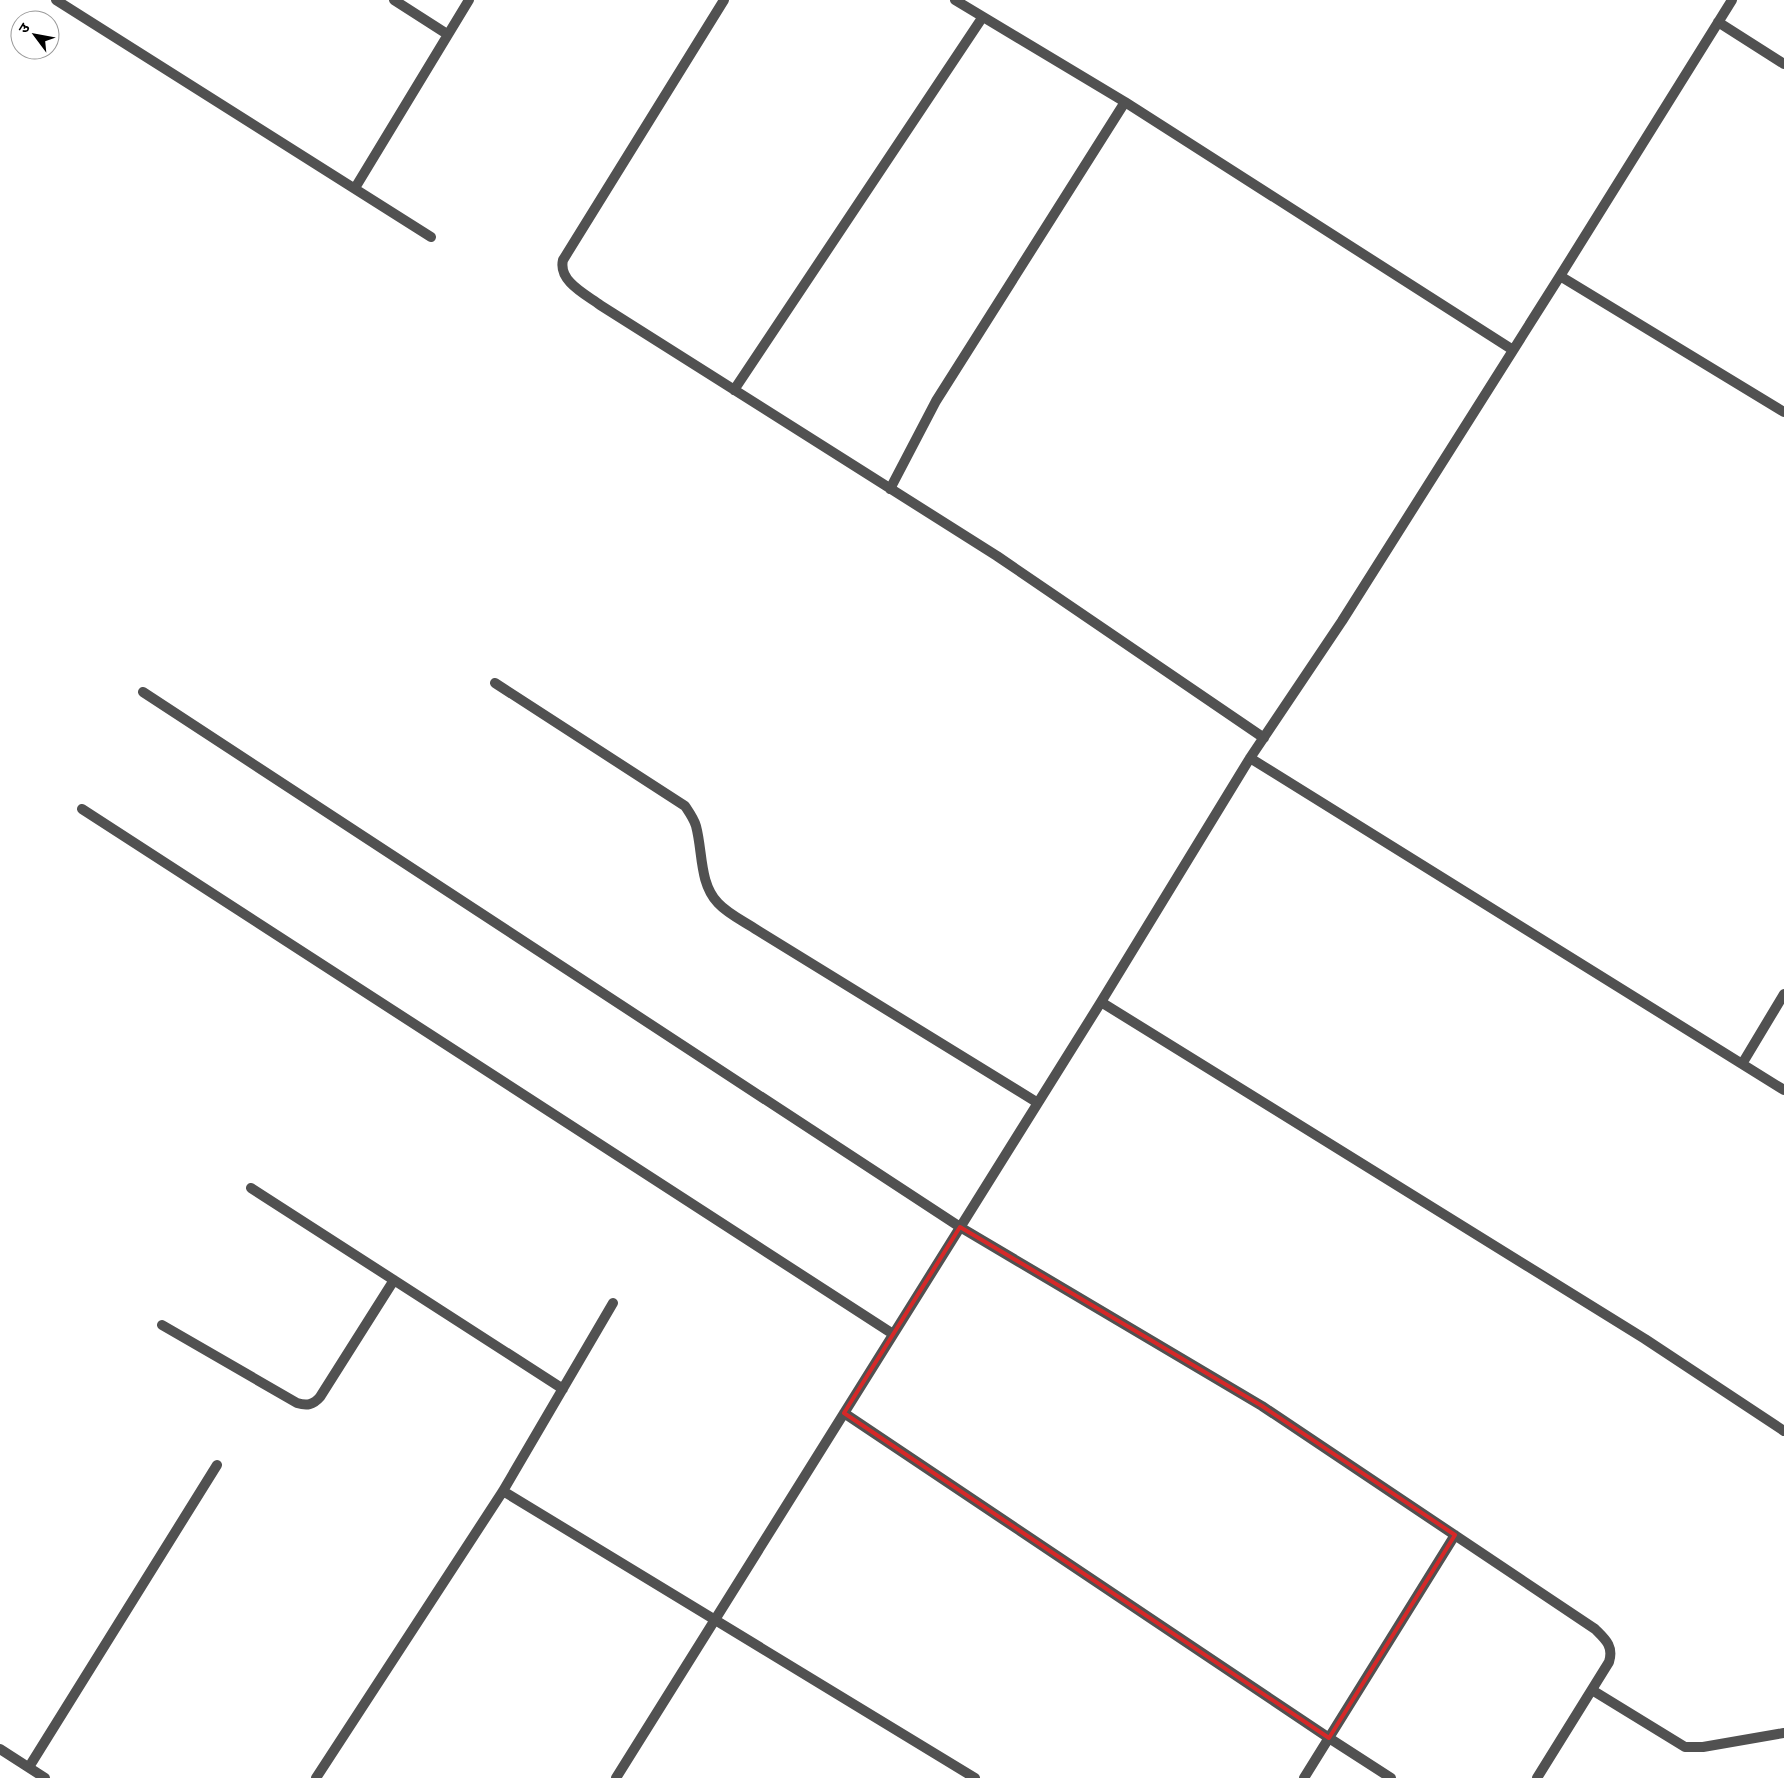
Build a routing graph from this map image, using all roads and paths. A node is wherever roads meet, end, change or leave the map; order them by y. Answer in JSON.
{"nodes":[{"id":1,"x":56,"y":0,"type":"edge"},
{"id":2,"x":394,"y":0,"type":"edge"},
{"id":3,"x":469,"y":0,"type":"edge"},
{"id":4,"x":724,"y":0,"type":"edge"},
{"id":5,"x":955,"y":0,"type":"edge"},
{"id":6,"x":1732,"y":0,"type":"edge"},
{"id":7,"x":982,"y":18,"type":"junction"},
{"id":8,"x":1718,"y":22,"type":"junction"},
{"id":9,"x":447,"y":34,"type":"junction"},
{"id":10,"x":1784,"y":64,"type":"edge"},
{"id":11,"x":1125,"y":102,"type":"junction"},
{"id":12,"x":355,"y":188,"type":"junction"},
{"id":13,"x":431,"y":237,"type":"dead end"},
{"id":14,"x":1560,"y":276,"type":"junction"},
{"id":15,"x":1513,"y":350,"type":"junction"},
{"id":16,"x":734,"y":390,"type":"junction"},
{"id":17,"x":1784,"y":412,"type":"edge"},
{"id":18,"x":890,"y":489,"type":"junction"},
{"id":19,"x":495,"y":683,"type":"dead end"},
{"id":20,"x":143,"y":692,"type":"dead end"},
{"id":21,"x":1264,"y":738,"type":"junction"},
{"id":22,"x":1250,"y":758,"type":"junction"},
{"id":23,"x":82,"y":809,"type":"dead end"},
{"id":24,"x":1784,"y":994,"type":"edge"},
{"id":25,"x":1101,"y":1002,"type":"junction"},
{"id":26,"x":1742,"y":1064,"type":"junction"},
{"id":27,"x":1784,"y":1090,"type":"edge"},
{"id":28,"x":1038,"y":1103,"type":"junction"},
{"id":29,"x":251,"y":1188,"type":"dead end"},
{"id":30,"x":960,"y":1227,"type":"junction"},
{"id":31,"x":394,"y":1280,"type":"junction"},
{"id":32,"x":613,"y":1303,"type":"dead end"},
{"id":33,"x":162,"y":1324,"type":"dead end"},
{"id":34,"x":893,"y":1334,"type":"junction"},
{"id":35,"x":563,"y":1389,"type":"junction"},
{"id":36,"x":844,"y":1413,"type":"junction"},
{"id":37,"x":1784,"y":1431,"type":"edge"},
{"id":38,"x":217,"y":1465,"type":"dead end"},
{"id":39,"x":503,"y":1491,"type":"junction"},
{"id":40,"x":1455,"y":1535,"type":"junction"},
{"id":41,"x":715,"y":1620,"type":"junction"},
{"id":42,"x":1592,"y":1690,"type":"junction"},
{"id":43,"x":1784,"y":1733,"type":"edge"},
{"id":44,"x":1328,"y":1738,"type":"junction"},
{"id":45,"x":0,"y":1749,"type":"edge"},
{"id":46,"x":28,"y":1767,"type":"junction"},
{"id":47,"x":45,"y":1778,"type":"edge"},
{"id":48,"x":316,"y":1778,"type":"edge"},
{"id":49,"x":616,"y":1778,"type":"edge"},
{"id":50,"x":975,"y":1778,"type":"edge"},
{"id":51,"x":1304,"y":1778,"type":"edge"},
{"id":52,"x":1391,"y":1778,"type":"edge"},
{"id":53,"x":1537,"y":1778,"type":"edge"}],
"edges":[{"from":1,"to":12,"type":"street"},
{"from":2,"to":9,"type":"street"},
{"from":3,"to":9,"type":"street"},
{"from":4,"to":16,"type":"street"},
{"from":5,"to":7,"type":"street"},
{"from":6,"to":8,"type":"street"},
{"from":7,"to":11,"type":"street"},
{"from":7,"to":16,"type":"street"},
{"from":8,"to":10,"type":"street"},
{"from":8,"to":14,"type":"street"},
{"from":9,"to":12,"type":"street"},
{"from":11,"to":15,"type":"street"},
{"from":11,"to":18,"type":"street"},
{"from":12,"to":13,"type":"street"},
{"from":14,"to":15,"type":"street"},
{"from":14,"to":17,"type":"street"},
{"from":15,"to":21,"type":"street"},
{"from":16,"to":18,"type":"street"},
{"from":18,"to":21,"type":"street"},
{"from":19,"to":28,"type":"street"},
{"from":20,"to":30,"type":"street"},
{"from":21,"to":22,"type":"street"},
{"from":22,"to":25,"type":"street"},
{"from":22,"to":26,"type":"street"},
{"from":23,"to":34,"type":"street"},
{"from":24,"to":26,"type":"street"},
{"from":25,"to":28,"type":"street"},
{"from":25,"to":37,"type":"street"},
{"from":26,"to":27,"type":"street"},
{"from":28,"to":30,"type":"street"},
{"from":29,"to":31,"type":"street"},
{"from":30,"to":34,"type":"street"},
{"from":30,"to":40,"type":"street"},
{"from":31,"to":33,"type":"street"},
{"from":31,"to":35,"type":"street"},
{"from":32,"to":35,"type":"street"},
{"from":34,"to":36,"type":"street"},
{"from":35,"to":39,"type":"street"},
{"from":36,"to":41,"type":"street"},
{"from":36,"to":44,"type":"street"},
{"from":38,"to":46,"type":"street"},
{"from":39,"to":41,"type":"street"},
{"from":39,"to":48,"type":"street"},
{"from":40,"to":42,"type":"street"},
{"from":40,"to":44,"type":"street"},
{"from":41,"to":49,"type":"street"},
{"from":41,"to":50,"type":"street"},
{"from":42,"to":43,"type":"street"},
{"from":42,"to":53,"type":"street"},
{"from":44,"to":51,"type":"street"},
{"from":44,"to":52,"type":"street"},
{"from":45,"to":46,"type":"street"},
{"from":46,"to":47,"type":"street"}]}
